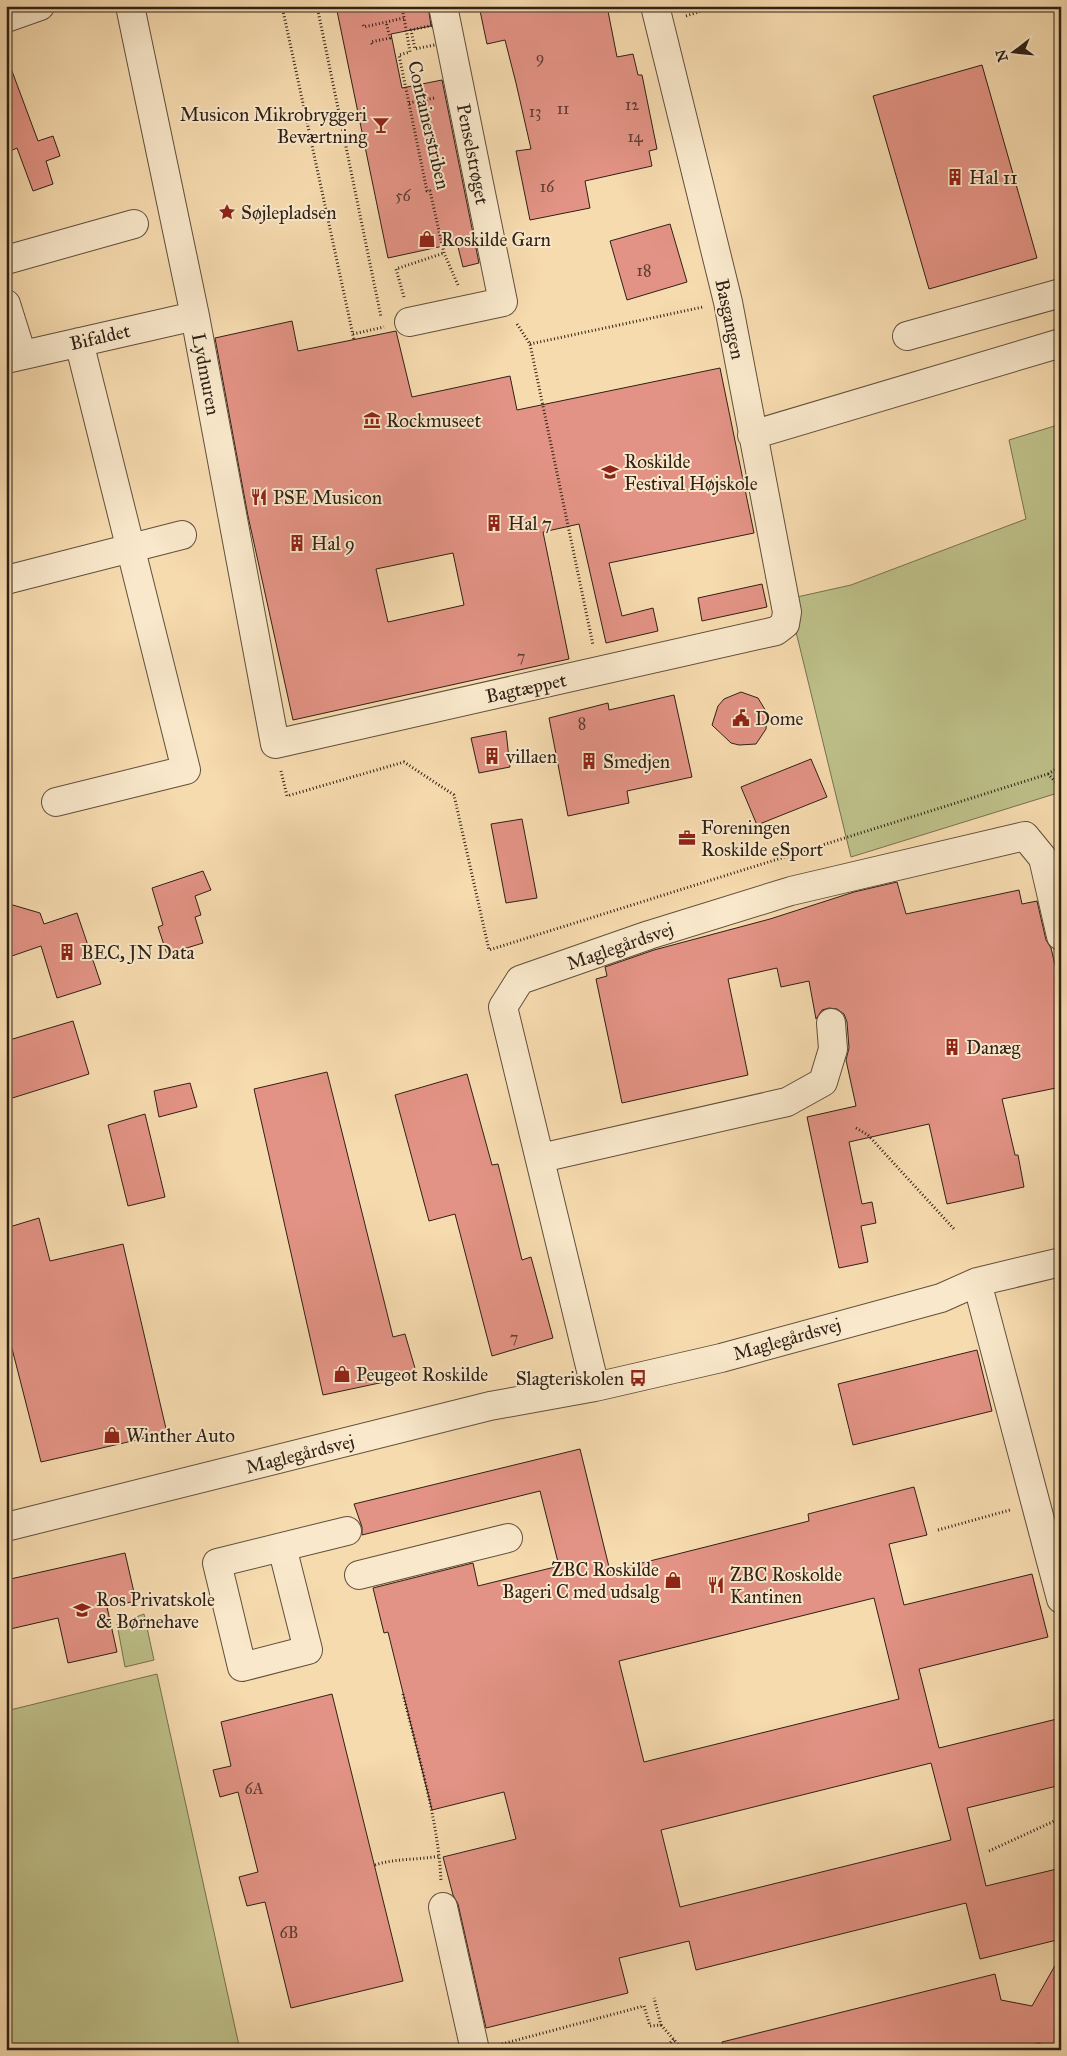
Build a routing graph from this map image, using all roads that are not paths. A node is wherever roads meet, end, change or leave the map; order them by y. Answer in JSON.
{"nodes":[{"id":1,"x":40,"y":6,"type":"edge"},
{"id":2,"x":130,"y":6,"type":"edge"},
{"id":3,"x":443,"y":6,"type":"edge"},
{"id":4,"x":657,"y":16,"type":"edge"},
{"id":5,"x":6,"y":18,"type":"edge"},
{"id":6,"x":134,"y":224,"type":"dead end"},
{"id":7,"x":6,"y":260,"type":"edge"},
{"id":8,"x":1061,"y":293,"type":"edge"},
{"id":9,"x":6,"y":304,"type":"edge"},
{"id":10,"x":193,"y":310,"type":"junction"},
{"id":11,"x":409,"y":322,"type":"dead end"},
{"id":12,"x":907,"y":336,"type":"dead end"},
{"id":13,"x":79,"y":342,"type":"junction"},
{"id":14,"x":1061,"y":343,"type":"edge"},
{"id":15,"x":14,"y":357,"type":"edge"},
{"id":16,"x":752,"y":435,"type":"junction"},
{"id":17,"x":182,"y":535,"type":"dead end"},
{"id":18,"x":132,"y":548,"type":"junction"},
{"id":19,"x":6,"y":580,"type":"edge"},
{"id":20,"x":776,"y":631,"type":"joint"},
{"id":21,"x":275,"y":744,"type":"joint"},
{"id":22,"x":56,"y":802,"type":"dead end"},
{"id":23,"x":1061,"y":936,"type":"edge"},
{"id":24,"x":831,"y":1023,"type":"dead end"},
{"id":25,"x":541,"y":1158,"type":"junction"},
{"id":26,"x":1061,"y":1262,"type":"edge"},
{"id":27,"x":977,"y":1282,"type":"junction"},
{"id":28,"x":595,"y":1387,"type":"junction"},
{"id":29,"x":6,"y":1527,"type":"edge"},
{"id":30,"x":348,"y":1531,"type":"dead end"},
{"id":31,"x":508,"y":1538,"type":"dead end"},
{"id":32,"x":282,"y":1547,"type":"junction"},
{"id":33,"x":359,"y":1575,"type":"dead end"},
{"id":34,"x":1061,"y":1600,"type":"edge"},
{"id":35,"x":443,"y":1907,"type":"road end"},
{"id":36,"x":485,"y":2047,"type":"edge"}],
"edges":[{"from":1,"to":5,"type":"street"},
{"from":2,"to":10,"type":"street","name":"Lydmuren"},
{"from":3,"to":11,"type":"street","name":"Penselstrøget"},
{"from":4,"to":16,"type":"street","name":"Basgangen"},
{"from":6,"to":7,"type":"street"},
{"from":8,"to":12,"type":"street"},
{"from":9,"to":15,"type":"street"},
{"from":10,"to":13,"type":"street","name":"Bifaldet"},
{"from":10,"to":21,"type":"street","name":"Lydmuren"},
{"from":13,"to":15,"type":"street","name":"Bifaldet"},
{"from":13,"to":18,"type":"street"},
{"from":14,"to":16,"type":"street"},
{"from":16,"to":20,"type":"street","name":"Basgangen"},
{"from":17,"to":18,"type":"street"},
{"from":18,"to":19,"type":"street"},
{"from":18,"to":22,"type":"street"},
{"from":20,"to":21,"type":"street","name":"Bagtæppet"},
{"from":23,"to":25,"type":"street","name":"Maglegårdsvej"},
{"from":24,"to":25,"type":"street"},
{"from":25,"to":28,"type":"street","name":"Maglegårdsvej"},
{"from":26,"to":27,"type":"street","name":"Maglegårdsvej"},
{"from":27,"to":28,"type":"street","name":"Maglegårdsvej"},
{"from":27,"to":34,"type":"street"},
{"from":28,"to":29,"type":"street","name":"Maglegårdsvej"},
{"from":30,"to":32,"type":"street"},
{"from":31,"to":33,"type":"street"},
{"from":32,"to":32,"type":"street"},
{"from":35,"to":36,"type":"street"}]}
